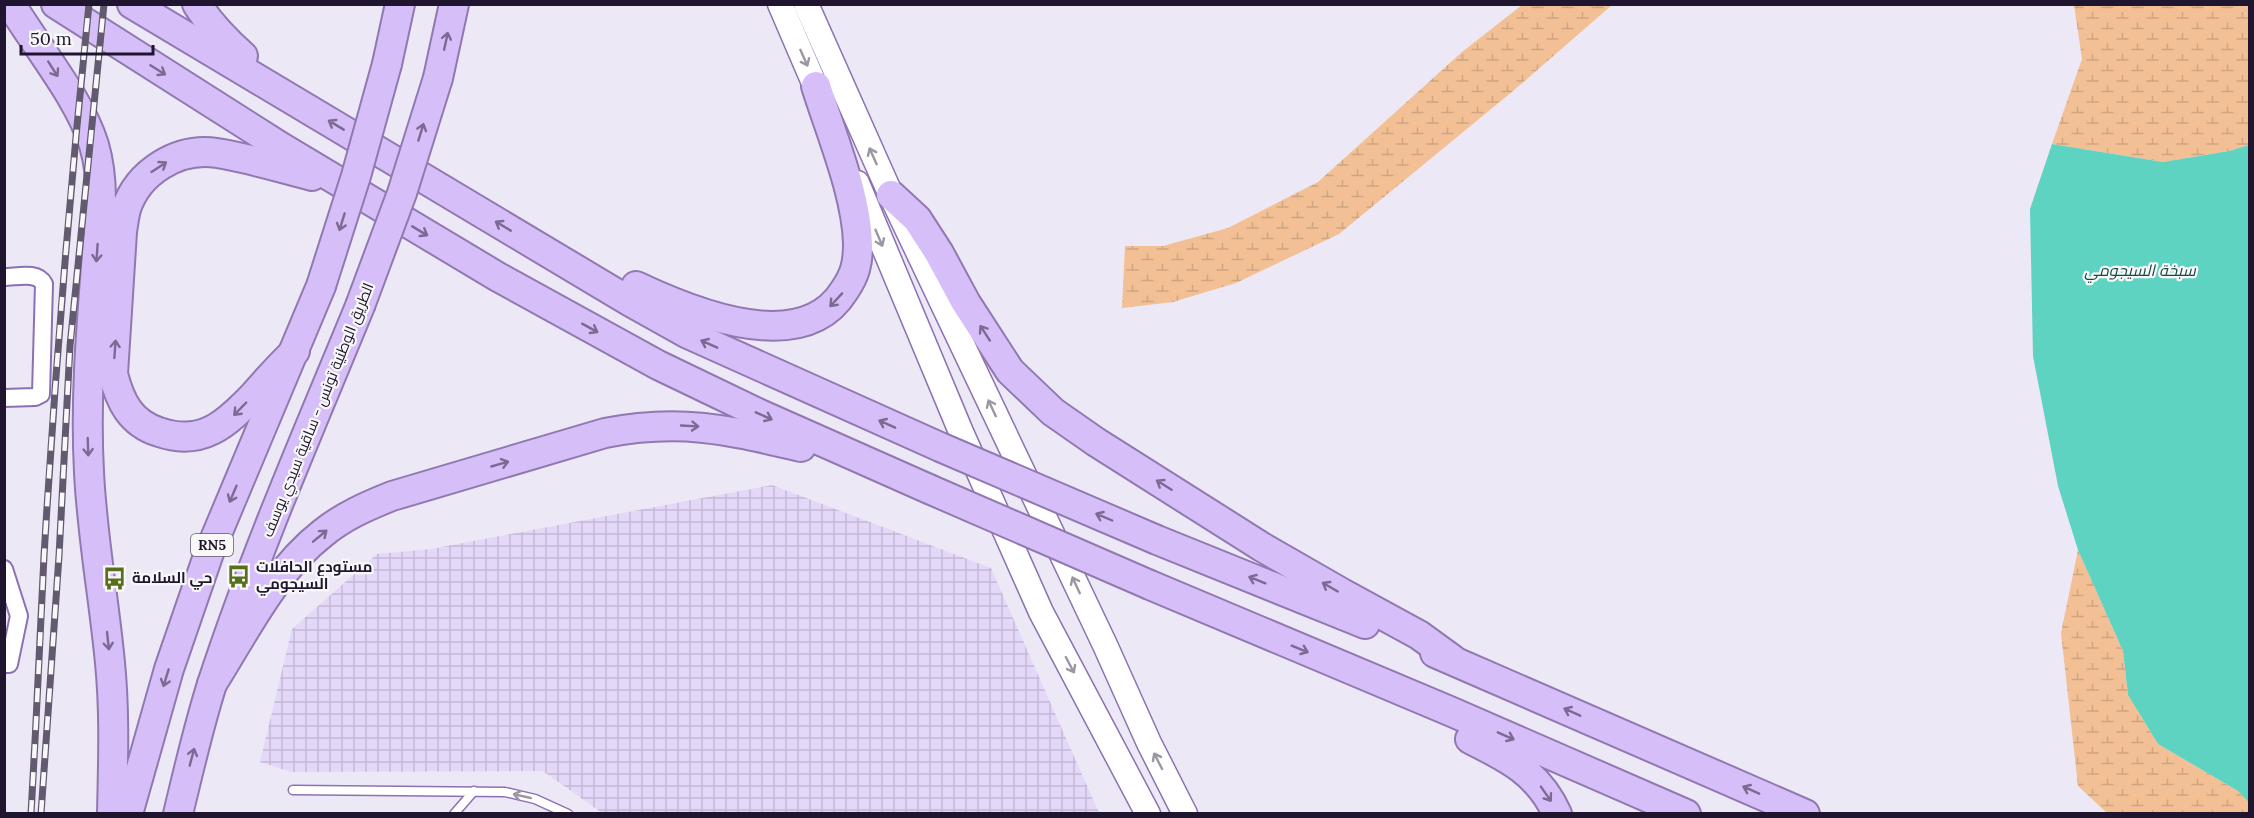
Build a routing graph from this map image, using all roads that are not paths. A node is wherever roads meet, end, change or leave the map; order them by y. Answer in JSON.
{"nodes":[{"id":1,"x":7,"y":4,"type":"edge"},
{"id":2,"x":56,"y":4,"type":"edge"},
{"id":3,"x":132,"y":4,"type":"edge"},
{"id":4,"x":197,"y":4,"type":"edge"},
{"id":5,"x":400,"y":4,"type":"edge"},
{"id":6,"x":454,"y":4,"type":"edge"},
{"id":7,"x":780,"y":4,"type":"edge"},
{"id":8,"x":806,"y":4,"type":"edge"},
{"id":9,"x":816,"y":86,"type":"junction"},
{"id":10,"x":295,"y":100,"type":"junction"},
{"id":11,"x":339,"y":182,"type":"junction"},
{"id":12,"x":891,"y":195,"type":"junction"},
{"id":13,"x":531,"y":242,"type":"junction"},
{"id":14,"x":4,"y":278,"type":"edge"},
{"id":15,"x":295,"y":351,"type":"junction"},
{"id":16,"x":4,"y":398,"type":"edge"},
{"id":17,"x":873,"y":464,"type":"junction"},
{"id":18,"x":4,"y":569,"type":"edge"},
{"id":19,"x":1452,"y":659,"type":"junction"},
{"id":20,"x":4,"y":664,"type":"edge"},
{"id":21,"x":1358,"y":673,"type":"junction"},
{"id":22,"x":212,"y":684,"type":"junction"},
{"id":23,"x":293,"y":790,"type":"dead end"},
{"id":24,"x":474,"y":791,"type":"junction"},
{"id":25,"x":112,"y":813,"type":"edge"},
{"id":26,"x":128,"y":813,"type":"edge"},
{"id":27,"x":178,"y":813,"type":"edge"},
{"id":28,"x":454,"y":813,"type":"edge"},
{"id":29,"x":564,"y":813,"type":"edge"},
{"id":30,"x":1148,"y":813,"type":"edge"},
{"id":31,"x":1185,"y":813,"type":"edge"},
{"id":32,"x":1557,"y":813,"type":"edge"},
{"id":33,"x":1686,"y":813,"type":"edge"},
{"id":34,"x":1805,"y":813,"type":"edge"}],
"edges":[{"from":1,"to":25,"type":"highway","one_way":true},
{"from":2,"to":11,"type":"highway","one_way":true},
{"from":3,"to":10,"type":"highway"},
{"from":4,"to":10,"type":"highway"},
{"from":5,"to":15,"type":"highway","number":"RN5","one_way":true,"bridge":true},
{"from":22,"to":6,"type":"highway","name":"الطريق الوطنية تونس - ساقية سيدي يوسف","one_way":true,"bridge":true},
{"from":7,"to":9,"type":"main road","one_way":true},
{"from":12,"to":8,"type":"main road","one_way":true},
{"from":9,"to":13,"type":"highway","one_way":true},
{"from":9,"to":30,"type":"main road","one_way":true},
{"from":13,"to":10,"type":"highway","one_way":true},
{"from":15,"to":11,"type":"highway","one_way":true},
{"from":11,"to":17,"type":"highway","one_way":true},
{"from":19,"to":12,"type":"highway","one_way":true},
{"from":31,"to":12,"type":"main road","one_way":true},
{"from":19,"to":13,"type":"highway","one_way":true,"bridge":true},
{"from":14,"to":16,"type":"street"},
{"from":15,"to":26,"type":"highway","number":"RN5","one_way":true},
{"from":17,"to":21,"type":"highway","one_way":true,"bridge":true},
{"from":22,"to":17,"type":"highway","one_way":true},
{"from":18,"to":20,"type":"street"},
{"from":34,"to":19,"type":"highway","one_way":true},
{"from":21,"to":32,"type":"highway","one_way":true},
{"from":21,"to":33,"type":"highway","one_way":true},
{"from":27,"to":22,"type":"highway","name":"الطريق الوطنية تونس - ساقية سيدي يوسف","one_way":true},
{"from":23,"to":24,"type":"lane"},
{"from":24,"to":28,"type":"lane"},
{"from":29,"to":24,"type":"lane","one_way":true}]}
